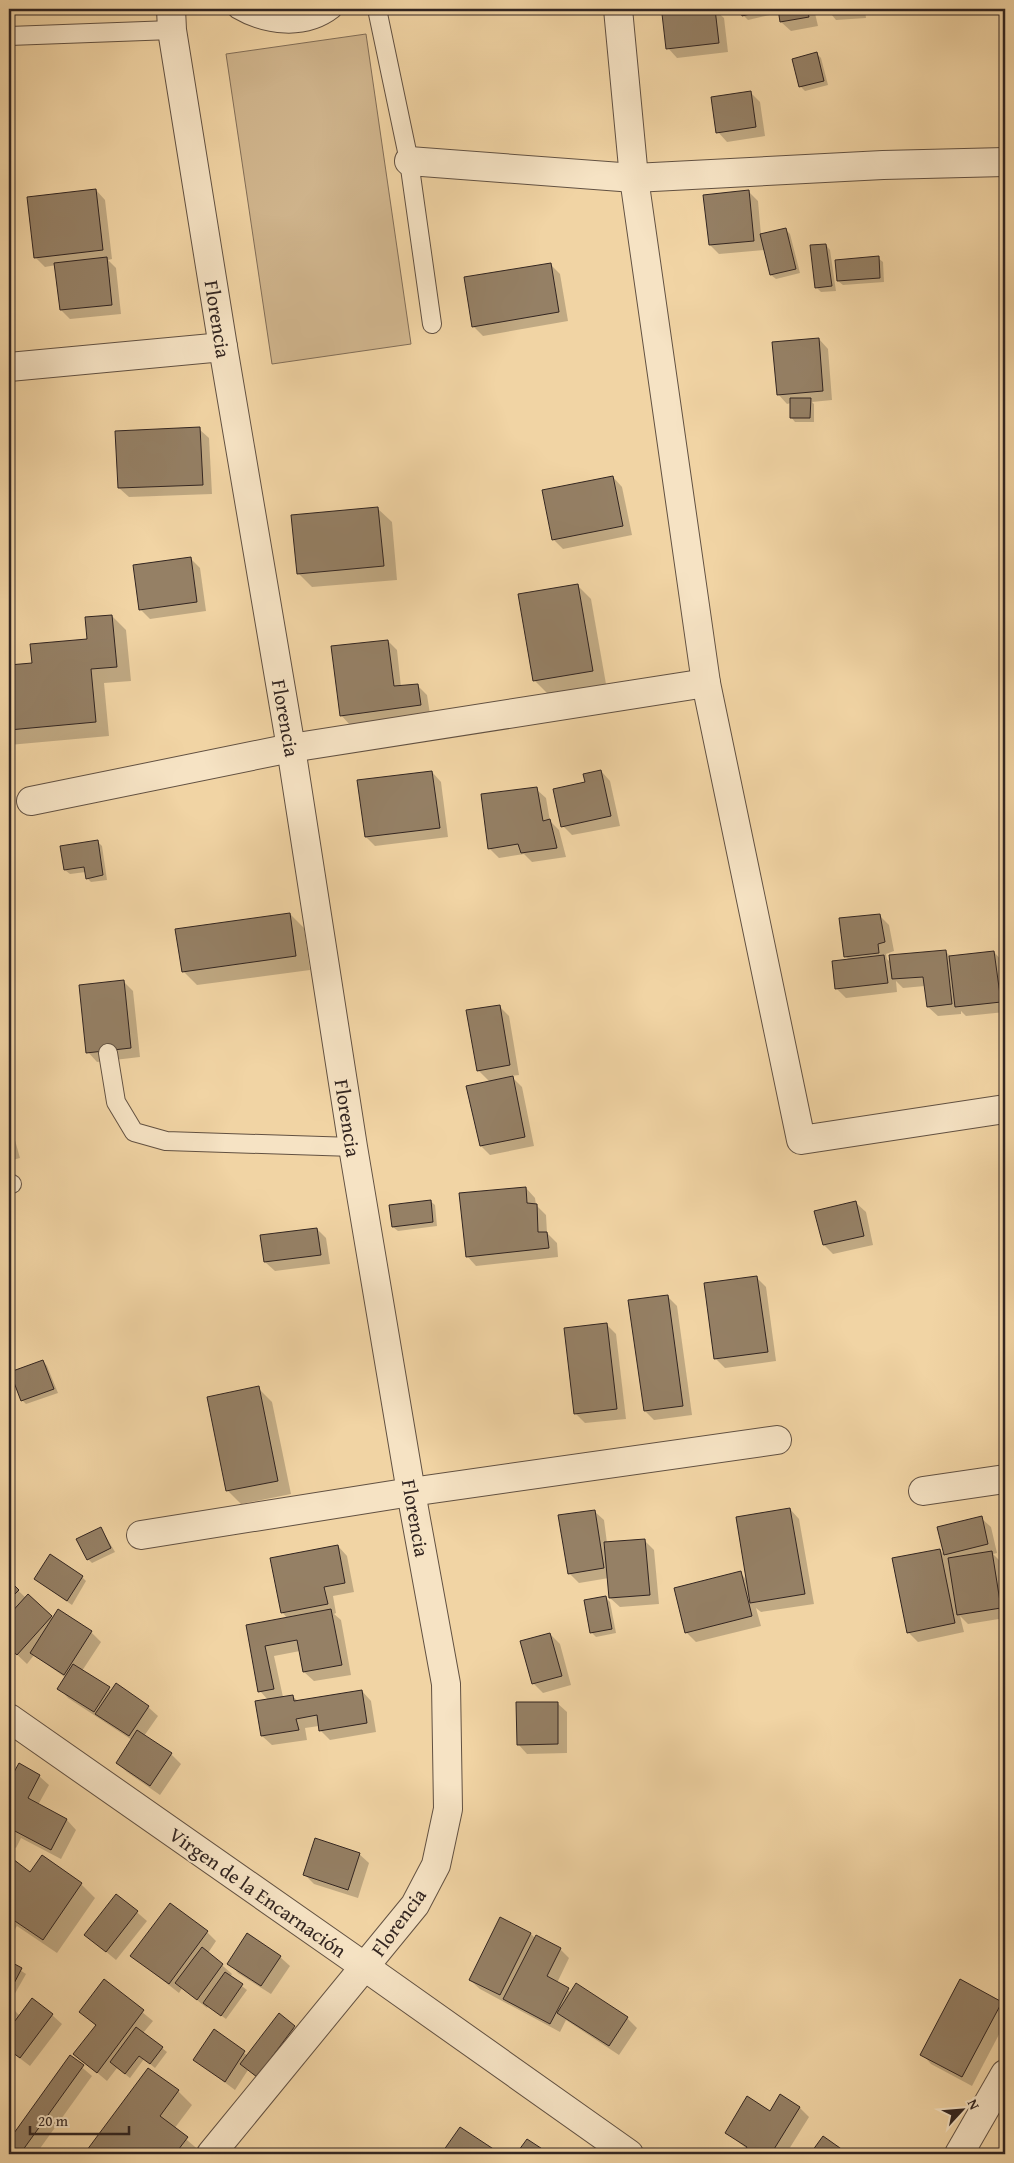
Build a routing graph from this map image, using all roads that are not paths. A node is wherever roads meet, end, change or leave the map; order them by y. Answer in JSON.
{"nodes":[{"id":1,"x":237,"y":9,"type":"edge"},
{"id":2,"x":333,"y":9,"type":"edge"},
{"id":3,"x":377,"y":9,"type":"edge"},
{"id":4,"x":618,"y":9,"type":"edge"},
{"id":5,"x":172,"y":19,"type":"edge"},
{"id":6,"x":9,"y":36,"type":"edge"},
{"id":7,"x":409,"y":161,"type":"junction"},
{"id":8,"x":1005,"y":162,"type":"edge"},
{"id":9,"x":634,"y":178,"type":"junction"},
{"id":10,"x":432,"y":324,"type":"dead end"},
{"id":11,"x":223,"y":347,"type":"junction"},
{"id":12,"x":9,"y":367,"type":"edge"},
{"id":13,"x":706,"y":683,"type":"junction"},
{"id":14,"x":292,"y":748,"type":"junction"},
{"id":15,"x":31,"y":801,"type":"dead end"},
{"id":16,"x":108,"y":1053,"type":"dead end"},
{"id":17,"x":1005,"y":1110,"type":"edge"},
{"id":18,"x":353,"y":1147,"type":"junction"},
{"id":19,"x":777,"y":1440,"type":"dead end"},
{"id":20,"x":1005,"y":1479,"type":"edge"},
{"id":21,"x":923,"y":1491,"type":"dead end"},
{"id":22,"x":411,"y":1492,"type":"junction"},
{"id":23,"x":141,"y":1536,"type":"dead end"},
{"id":24,"x":9,"y":1718,"type":"edge"},
{"id":25,"x":366,"y":1966,"type":"junction"},
{"id":26,"x":1005,"y":2074,"type":"edge"},
{"id":27,"x":211,"y":2154,"type":"edge"},
{"id":28,"x":629,"y":2154,"type":"edge"},
{"id":29,"x":959,"y":2154,"type":"edge"}],
"edges":[{"from":1,"to":2,"type":"lane"},
{"from":3,"to":7,"type":"lane"},
{"from":4,"to":9,"type":"street"},
{"from":5,"to":6,"type":"lane"},
{"from":5,"to":11,"type":"street","name":"Florencia"},
{"from":7,"to":9,"type":"street"},
{"from":7,"to":10,"type":"lane"},
{"from":8,"to":9,"type":"street"},
{"from":9,"to":13,"type":"street"},
{"from":11,"to":12,"type":"street"},
{"from":11,"to":14,"type":"street","name":"Florencia"},
{"from":13,"to":14,"type":"street"},
{"from":13,"to":17,"type":"street"},
{"from":14,"to":15,"type":"street"},
{"from":14,"to":18,"type":"street","name":"Florencia"},
{"from":16,"to":18,"type":"lane"},
{"from":18,"to":22,"type":"street","name":"Florencia"},
{"from":19,"to":22,"type":"street"},
{"from":20,"to":21,"type":"street"},
{"from":22,"to":23,"type":"street"},
{"from":22,"to":25,"type":"street","name":"Florencia"},
{"from":24,"to":25,"type":"street","name":"Virgen de la Encarnación"},
{"from":25,"to":27,"type":"street","name":"Florencia"},
{"from":25,"to":28,"type":"street","name":"Virgen de la Encarnación"},
{"from":26,"to":29,"type":"street"}]}
